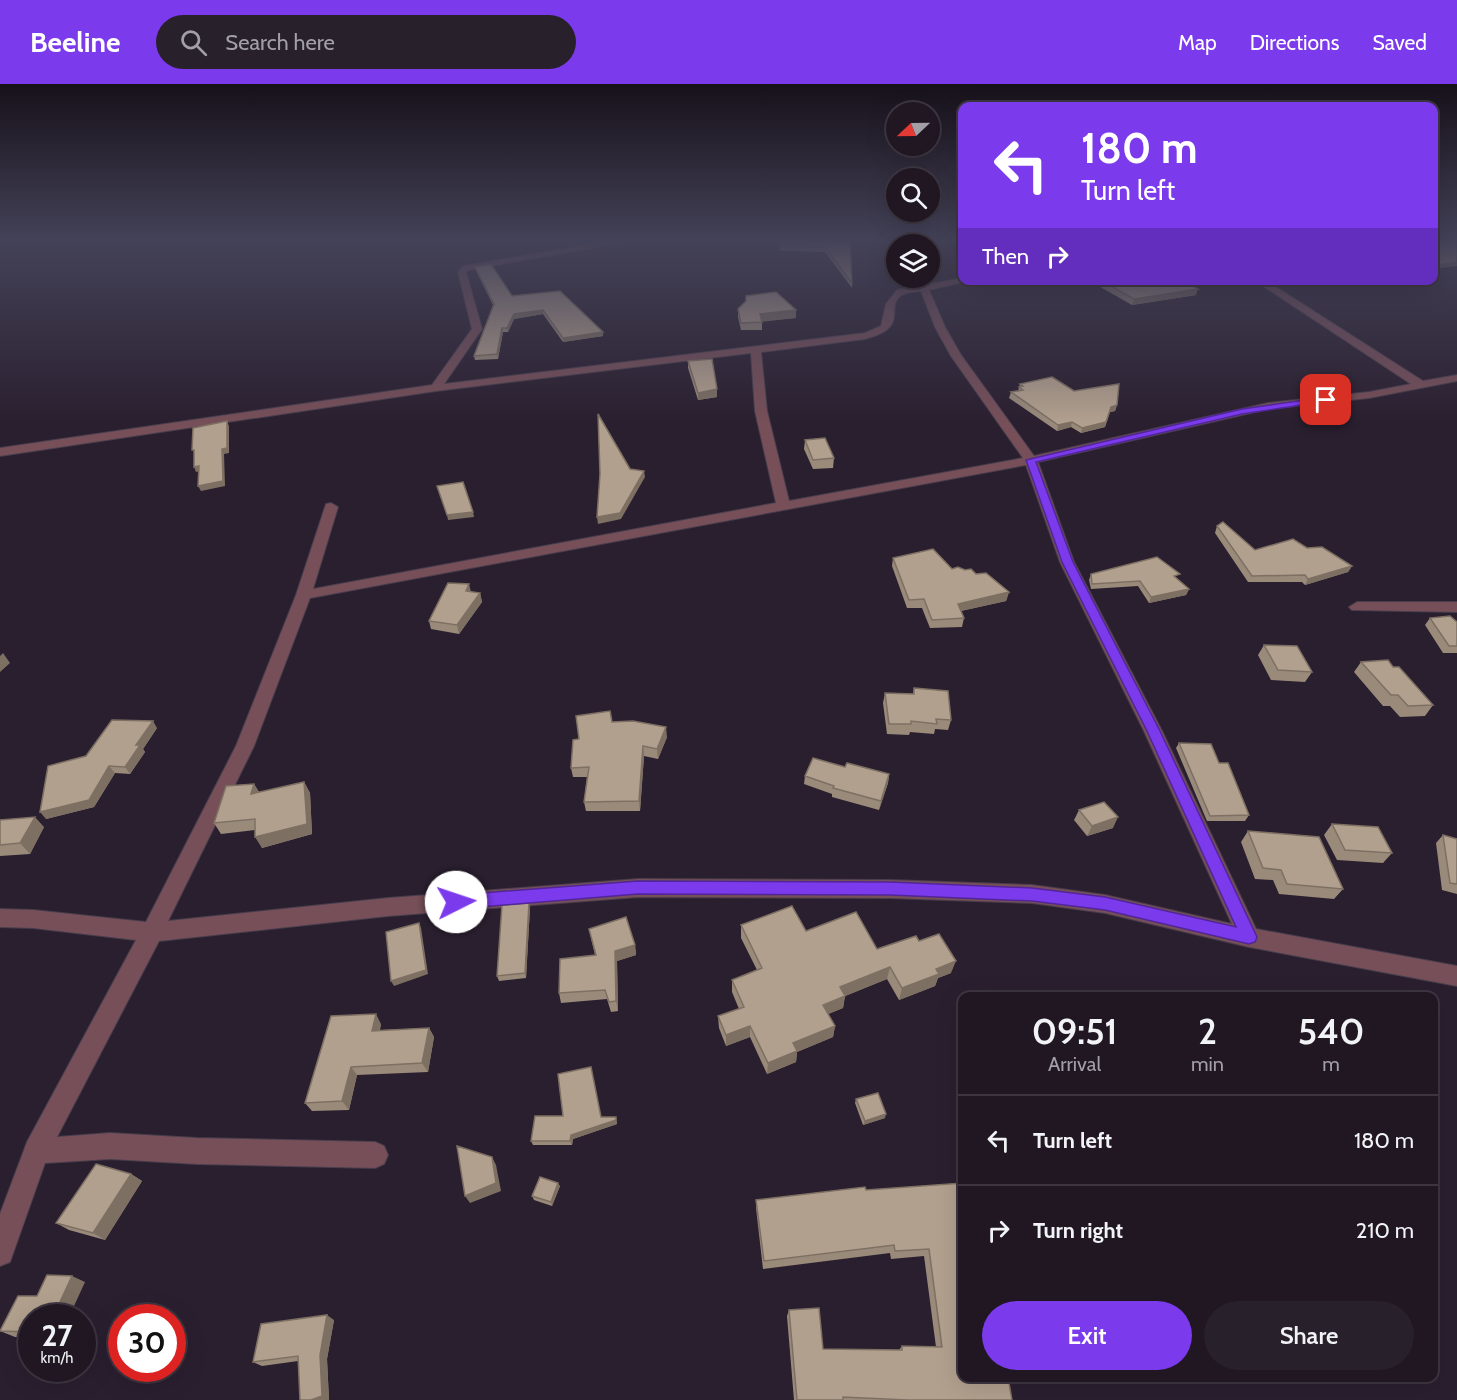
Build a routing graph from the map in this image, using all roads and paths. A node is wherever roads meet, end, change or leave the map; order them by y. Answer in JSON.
{"nodes":[{"id":1,"x":469,"y":300,"type":"edge"},
{"id":2,"x":893,"y":300,"type":"edge"},
{"id":3,"x":929,"y":300,"type":"edge"},
{"id":4,"x":1290,"y":300,"type":"edge"},
{"id":5,"x":756,"y":348,"type":"junction"},
{"id":6,"x":1457,"y":378,"type":"edge"},
{"id":7,"x":1421,"y":385,"type":"junction"},
{"id":8,"x":436,"y":388,"type":"junction"},
{"id":9,"x":0,"y":452,"type":"edge"},
{"id":10,"x":1031,"y":460,"type":"junction"},
{"id":11,"x":783,"y":505,"type":"junction"},
{"id":12,"x":331,"y":507,"type":"dead end"},
{"id":13,"x":304,"y":595,"type":"junction"},
{"id":14,"x":1357,"y":607,"type":"dead end"},
{"id":15,"x":1457,"y":607,"type":"edge"},
{"id":16,"x":0,"y":918,"type":"edge"},
{"id":17,"x":152,"y":932,"type":"junction"},
{"id":18,"x":1249,"y":937,"type":"junction"},
{"id":19,"x":1457,"y":976,"type":"edge"},
{"id":20,"x":36,"y":1151,"type":"junction"},
{"id":21,"x":375,"y":1155,"type":"dead end"},
{"id":22,"x":0,"y":1252,"type":"edge"}],
"edges":[{"from":1,"to":8,"type":"street"},
{"from":2,"to":5,"type":"street"},
{"from":3,"to":10,"type":"street"},
{"from":4,"to":7,"type":"street"},
{"from":5,"to":8,"type":"street"},
{"from":5,"to":11,"type":"street"},
{"from":6,"to":7,"type":"street"},
{"from":7,"to":10,"type":"street"},
{"from":8,"to":9,"type":"street"},
{"from":10,"to":11,"type":"street"},
{"from":10,"to":18,"type":"street"},
{"from":11,"to":13,"type":"street"},
{"from":12,"to":13,"type":"street"},
{"from":13,"to":17,"type":"street"},
{"from":14,"to":15,"type":"street"},
{"from":16,"to":17,"type":"street"},
{"from":17,"to":18,"type":"street"},
{"from":17,"to":20,"type":"street"},
{"from":18,"to":19,"type":"street"},
{"from":20,"to":21,"type":"street"},
{"from":20,"to":22,"type":"street"}]}
